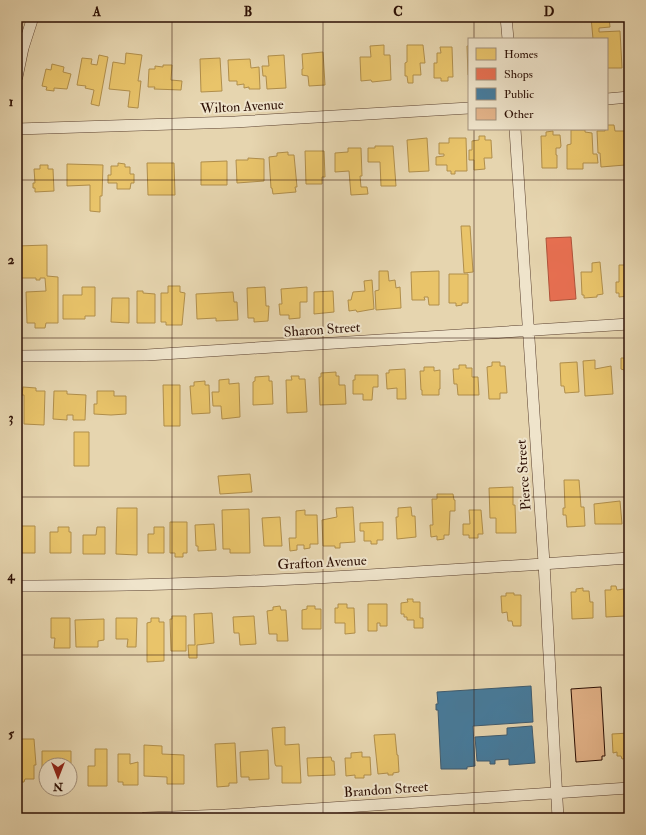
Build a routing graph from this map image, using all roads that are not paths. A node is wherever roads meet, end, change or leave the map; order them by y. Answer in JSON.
{"nodes":[{"id":1,"x":33,"y":17,"type":"edge"},
{"id":2,"x":506,"y":17,"type":"edge"},
{"id":3,"x":508,"y":38,"type":"edge"},
{"id":4,"x":17,"y":77,"type":"edge"},
{"id":5,"x":629,"y":97,"type":"edge"},
{"id":6,"x":608,"y":99,"type":"edge"},
{"id":7,"x":468,"y":108,"type":"edge"},
{"id":8,"x":17,"y":129,"type":"edge"},
{"id":9,"x":515,"y":130,"type":"edge"},
{"id":10,"x":629,"y":324,"type":"edge"},
{"id":11,"x":529,"y":331,"type":"junction"},
{"id":12,"x":17,"y":356,"type":"edge"},
{"id":13,"x":629,"y":558,"type":"edge"},
{"id":14,"x":544,"y":564,"type":"junction"},
{"id":15,"x":17,"y":586,"type":"edge"},
{"id":16,"x":629,"y":788,"type":"edge"},
{"id":17,"x":557,"y":793,"type":"junction"},
{"id":18,"x":145,"y":818,"type":"edge"},
{"id":19,"x":558,"y":818,"type":"edge"}],
"edges":[{"from":1,"to":4,"type":"street"},
{"from":2,"to":3,"type":"street"},
{"from":5,"to":6,"type":"street"},
{"from":7,"to":8,"type":"street","name":"Wilton Avenue"},
{"from":9,"to":11,"type":"street","name":"Pierce Street"},
{"from":10,"to":11,"type":"street","name":"Sharon Street"},
{"from":11,"to":12,"type":"street","name":"Sharon Street"},
{"from":11,"to":14,"type":"street","name":"Pierce Street"},
{"from":13,"to":14,"type":"street","name":"Grafton Avenue"},
{"from":14,"to":15,"type":"street","name":"Grafton Avenue"},
{"from":14,"to":17,"type":"street","name":"Pierce Street"},
{"from":16,"to":17,"type":"street","name":"Brandon Street"},
{"from":17,"to":18,"type":"street","name":"Brandon Street"},
{"from":17,"to":19,"type":"street","name":"Pierce Street"}]}
